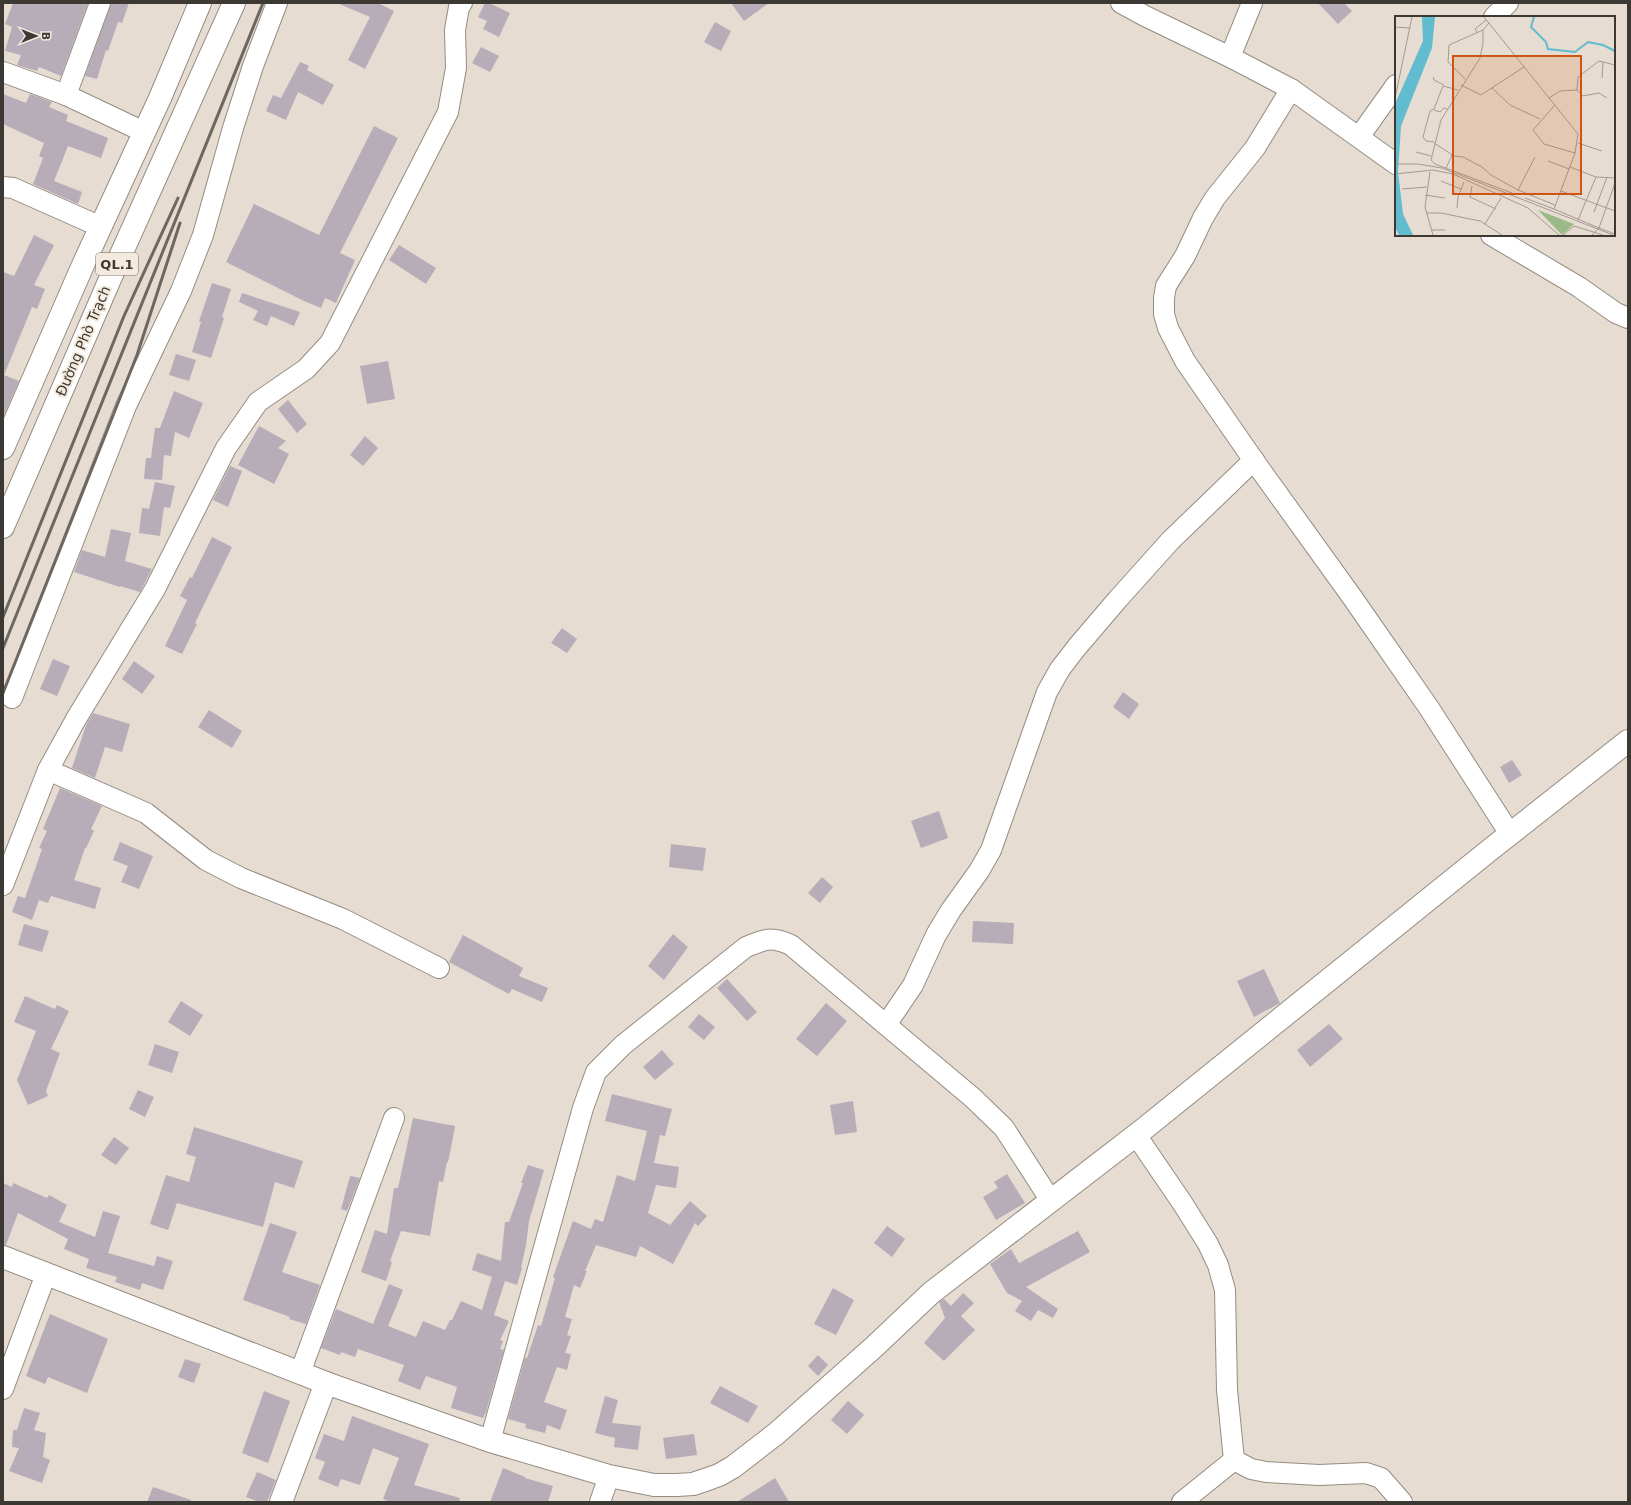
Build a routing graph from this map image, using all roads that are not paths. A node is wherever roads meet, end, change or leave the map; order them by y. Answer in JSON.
{"nodes":[{"id":1,"x":100,"y":3,"type":"edge"},
{"id":2,"x":200,"y":3,"type":"edge"},
{"id":3,"x":234,"y":3,"type":"edge"},
{"id":4,"x":277,"y":3,"type":"edge"},
{"id":5,"x":462,"y":3,"type":"edge"},
{"id":6,"x":1121,"y":3,"type":"edge"},
{"id":7,"x":1252,"y":3,"type":"edge"},
{"id":8,"x":1508,"y":3,"type":"edge"},
{"id":9,"x":1495,"y":16,"type":"edge"},
{"id":10,"x":1230,"y":57,"type":"junction"},
{"id":11,"x":3,"y":72,"type":"edge"},
{"id":12,"x":1395,"y":86,"type":"edge"},
{"id":13,"x":1291,"y":89,"type":"junction"},
{"id":14,"x":66,"y":95,"type":"junction"},
{"id":15,"x":144,"y":132,"type":"junction"},
{"id":16,"x":1359,"y":137,"type":"junction"},
{"id":17,"x":1395,"y":163,"type":"edge"},
{"id":18,"x":3,"y":187,"type":"edge"},
{"id":19,"x":100,"y":227,"type":"junction"},
{"id":20,"x":1493,"y":236,"type":"edge"},
{"id":21,"x":83,"y":265,"type":"junction"},
{"id":22,"x":110,"y":279,"type":"junction"},
{"id":23,"x":1628,"y":318,"type":"edge"},
{"id":24,"x":3,"y":448,"type":"edge"},
{"id":25,"x":1254,"y":460,"type":"junction"},
{"id":26,"x":3,"y":527,"type":"edge"},
{"id":27,"x":12,"y":698,"type":"dead end"},
{"id":28,"x":1628,"y":741,"type":"edge"},
{"id":29,"x":48,"y":770,"type":"junction"},
{"id":30,"x":1510,"y":834,"type":"junction"},
{"id":31,"x":3,"y":885,"type":"edge"},
{"id":32,"x":439,"y":968,"type":"dead end"},
{"id":33,"x":886,"y":1025,"type":"junction"},
{"id":34,"x":394,"y":1118,"type":"dead end"},
{"id":35,"x":1136,"y":1135,"type":"junction"},
{"id":36,"x":1051,"y":1201,"type":"junction"},
{"id":37,"x":3,"y":1257,"type":"edge"},
{"id":38,"x":46,"y":1274,"type":"junction"},
{"id":39,"x":300,"y":1373,"type":"junction"},
{"id":40,"x":326,"y":1383,"type":"junction"},
{"id":41,"x":3,"y":1389,"type":"edge"},
{"id":42,"x":490,"y":1441,"type":"junction"},
{"id":43,"x":1234,"y":1460,"type":"junction"},
{"id":44,"x":609,"y":1476,"type":"junction"},
{"id":45,"x":281,"y":1502,"type":"edge"},
{"id":46,"x":600,"y":1502,"type":"edge"},
{"id":47,"x":1182,"y":1502,"type":"edge"},
{"id":48,"x":1402,"y":1502,"type":"edge"}],
"edges":[{"from":1,"to":14,"type":"street"},
{"from":2,"to":15,"type":"main road","number":"QL.1"},
{"from":3,"to":22,"type":"main road","name":"Đường Phò Trạch","number":"QL.1"},
{"from":4,"to":27,"type":"street"},
{"from":5,"to":29,"type":"street"},
{"from":6,"to":10,"type":"street"},
{"from":7,"to":10,"type":"street"},
{"from":8,"to":9,"type":"street"},
{"from":10,"to":13,"type":"street"},
{"from":11,"to":14,"type":"street"},
{"from":12,"to":16,"type":"street"},
{"from":13,"to":16,"type":"street"},
{"from":13,"to":25,"type":"street"},
{"from":14,"to":15,"type":"street"},
{"from":15,"to":19,"type":"main road","number":"QL.1"},
{"from":16,"to":17,"type":"street"},
{"from":18,"to":19,"type":"street"},
{"from":19,"to":21,"type":"main road","number":"QL.1"},
{"from":20,"to":23,"type":"street"},
{"from":21,"to":22,"type":"main road"},
{"from":21,"to":24,"type":"main road","number":"QL.1"},
{"from":22,"to":26,"type":"main road","name":"Đường Phò Trạch","number":"QL.1"},
{"from":25,"to":30,"type":"street"},
{"from":25,"to":33,"type":"street"},
{"from":28,"to":30,"type":"main road"},
{"from":29,"to":31,"type":"street"},
{"from":29,"to":32,"type":"street"},
{"from":30,"to":35,"type":"main road"},
{"from":33,"to":36,"type":"street"},
{"from":33,"to":42,"type":"street"},
{"from":34,"to":39,"type":"street"},
{"from":35,"to":36,"type":"main road"},
{"from":35,"to":43,"type":"street"},
{"from":36,"to":44,"type":"main road"},
{"from":37,"to":38,"type":"main road"},
{"from":38,"to":39,"type":"main road"},
{"from":38,"to":41,"type":"street"},
{"from":39,"to":40,"type":"main road"},
{"from":40,"to":42,"type":"main road"},
{"from":40,"to":45,"type":"main road"},
{"from":42,"to":44,"type":"main road"},
{"from":43,"to":47,"type":"street"},
{"from":43,"to":48,"type":"street"},
{"from":44,"to":46,"type":"street"}]}
